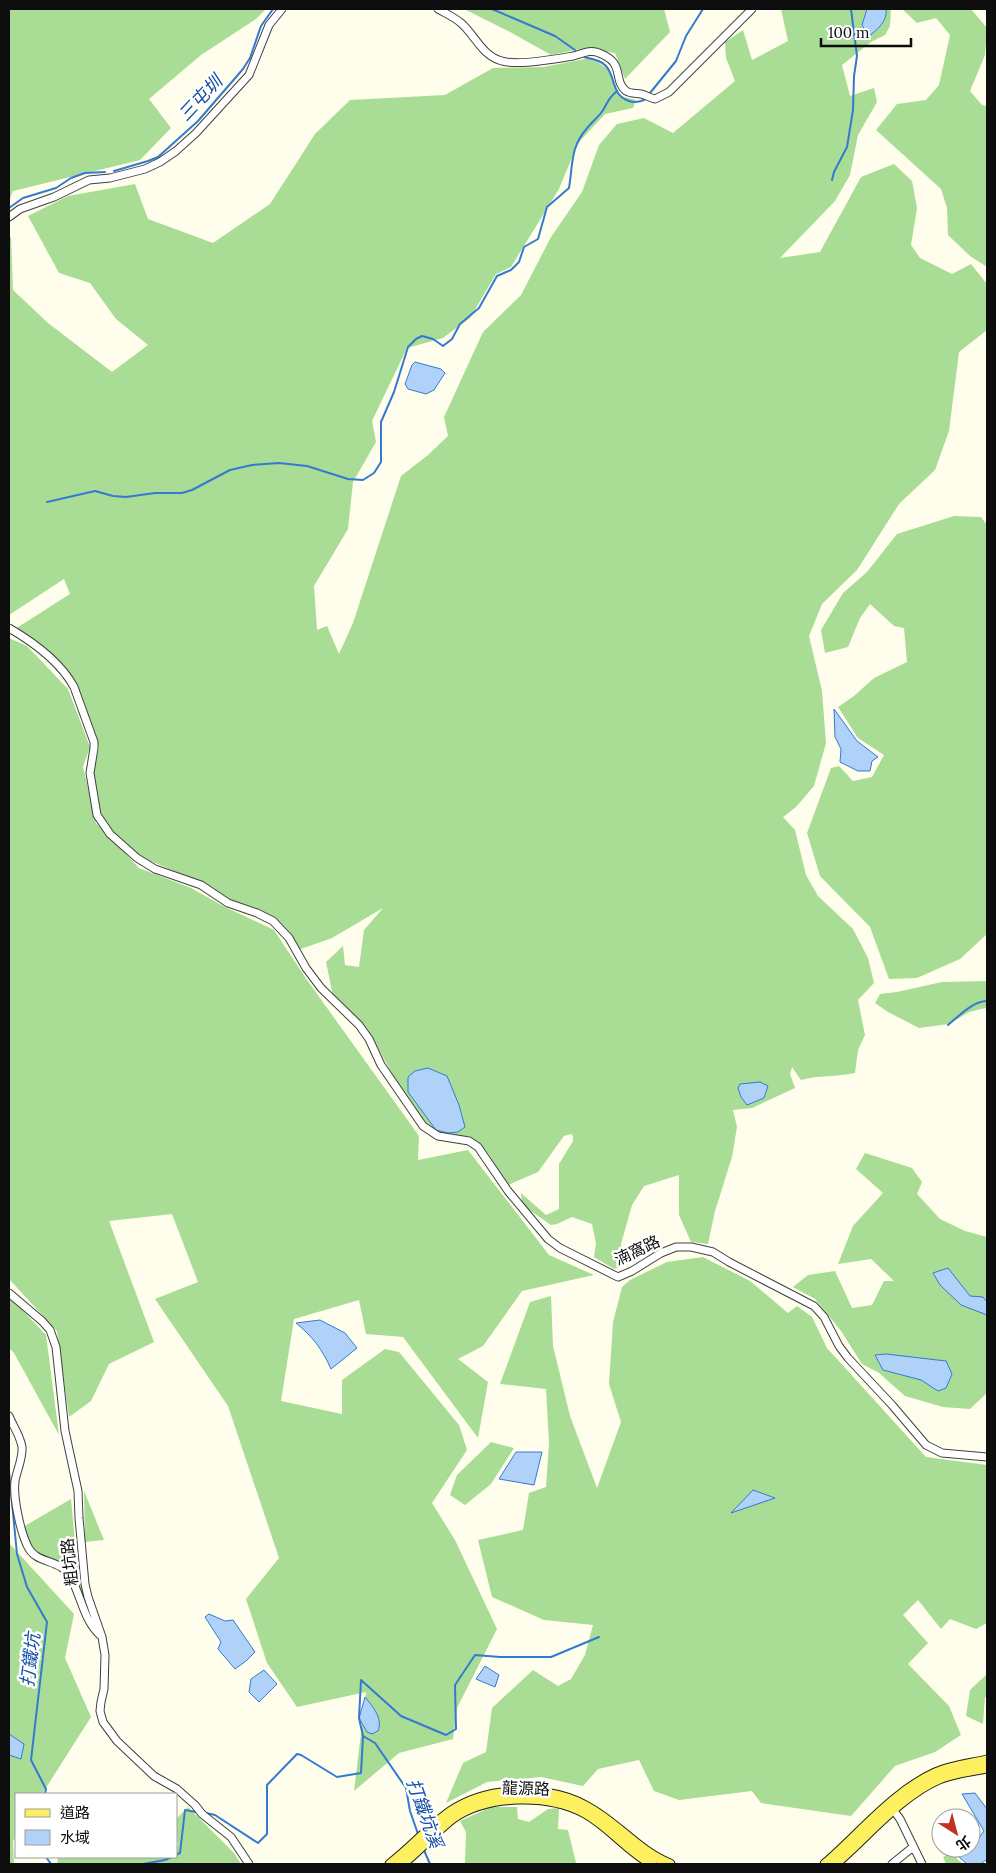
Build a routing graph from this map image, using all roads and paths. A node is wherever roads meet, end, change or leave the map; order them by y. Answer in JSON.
{"nodes":[{"id":1,"x":282,"y":9,"type":"edge"},
{"id":2,"x":438,"y":9,"type":"edge"},
{"id":3,"x":752,"y":9,"type":"edge"},
{"id":4,"x":9,"y":217,"type":"edge"},
{"id":5,"x":9,"y":628,"type":"edge"},
{"id":6,"x":9,"y":1293,"type":"edge"},
{"id":7,"x":9,"y":1416,"type":"edge"},
{"id":8,"x":987,"y":1457,"type":"edge"},
{"id":9,"x":102,"y":1637,"type":"junction"},
{"id":10,"x":987,"y":1760,"type":"edge"},
{"id":11,"x":987,"y":1768,"type":"edge"},
{"id":12,"x":891,"y":1808,"type":"junction"},
{"id":13,"x":421,"y":1842,"type":"junction"},
{"id":14,"x":913,"y":1847,"type":"junction"},
{"id":15,"x":249,"y":1864,"type":"edge"},
{"id":16,"x":390,"y":1864,"type":"edge"},
{"id":17,"x":402,"y":1864,"type":"edge"},
{"id":18,"x":652,"y":1864,"type":"edge"},
{"id":19,"x":670,"y":1864,"type":"edge"},
{"id":20,"x":825,"y":1864,"type":"edge"},
{"id":21,"x":835,"y":1864,"type":"edge"},
{"id":22,"x":892,"y":1864,"type":"edge"},
{"id":23,"x":922,"y":1864,"type":"edge"}],
"edges":[{"from":1,"to":4,"type":"street"},
{"from":2,"to":3,"type":"street"},
{"from":5,"to":8,"type":"street","name":"湳窩路"},
{"from":6,"to":9,"type":"street","name":"粗坑路"},
{"from":7,"to":9,"type":"street"},
{"from":9,"to":15,"type":"street","name":"粗坑路"},
{"from":10,"to":12,"type":"main road"},
{"from":11,"to":12,"type":"main road"},
{"from":12,"to":14,"type":"street"},
{"from":12,"to":20,"type":"main road"},
{"from":12,"to":21,"type":"main road"},
{"from":13,"to":16,"type":"main road"},
{"from":13,"to":17,"type":"main road","name":"龍源路"},
{"from":13,"to":18,"type":"main road","name":"龍源路"},
{"from":13,"to":19,"type":"main road"},
{"from":14,"to":22,"type":"street"},
{"from":14,"to":23,"type":"street"}]}
